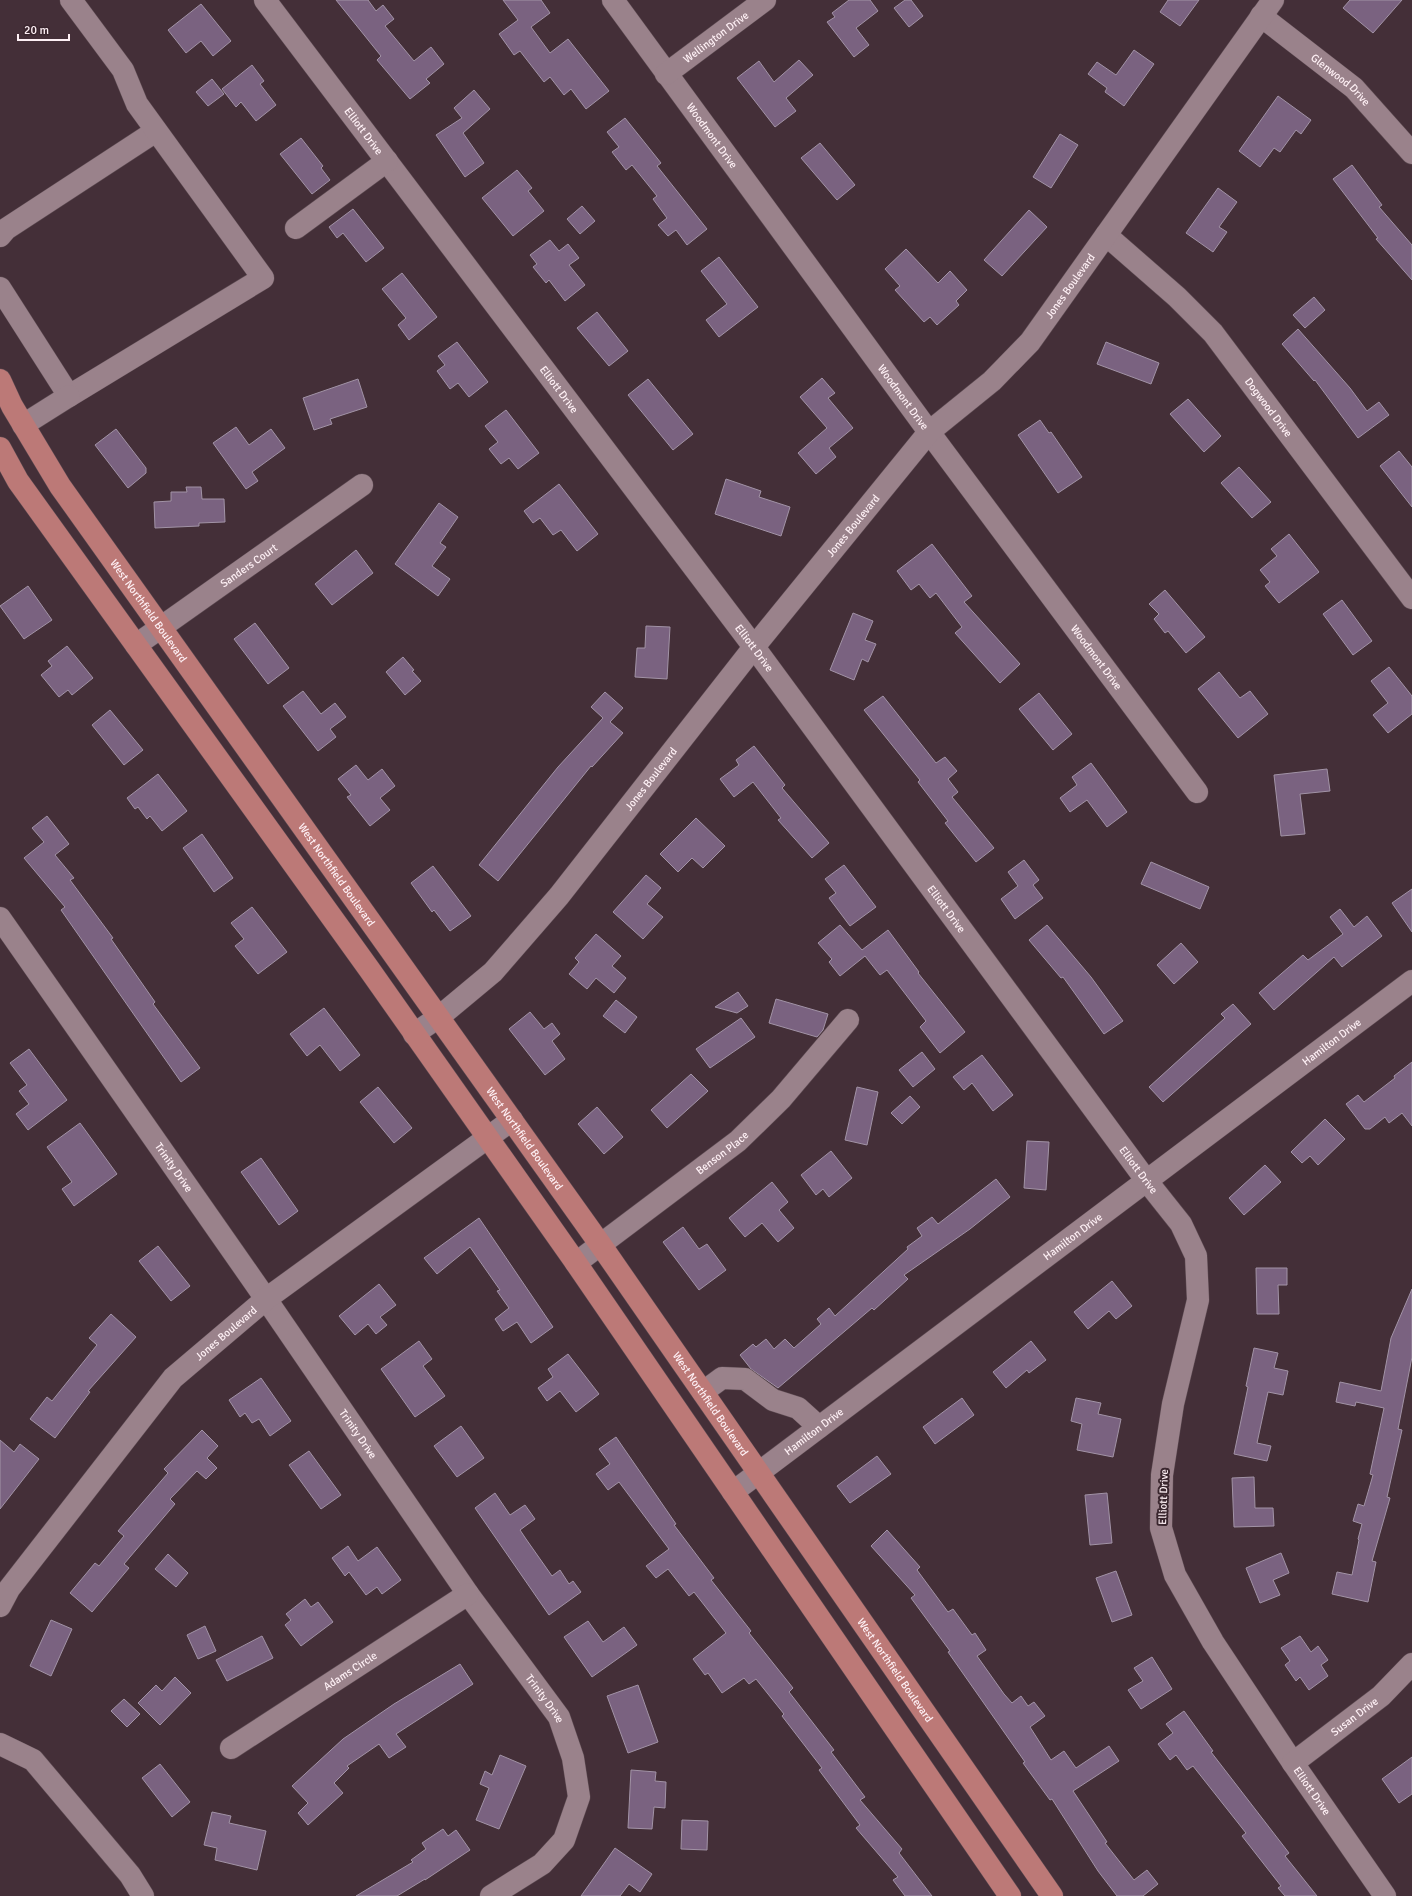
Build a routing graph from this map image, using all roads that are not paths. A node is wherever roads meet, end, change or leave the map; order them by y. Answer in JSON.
{"nodes":[{"id":1,"x":71,"y":0,"type":"edge"},
{"id":2,"x":265,"y":0,"type":"edge"},
{"id":3,"x":613,"y":0,"type":"edge"},
{"id":4,"x":765,"y":0,"type":"edge"},
{"id":5,"x":1267,"y":8,"type":"edge"},
{"id":6,"x":666,"y":74,"type":"junction"},
{"id":7,"x":156,"y":131,"type":"junction"},
{"id":8,"x":1412,"y":152,"type":"edge"},
{"id":9,"x":387,"y":161,"type":"junction"},
{"id":10,"x":296,"y":228,"type":"dead end"},
{"id":11,"x":1106,"y":235,"type":"junction"},
{"id":12,"x":0,"y":236,"type":"edge"},
{"id":13,"x":0,"y":288,"type":"edge"},
{"id":14,"x":0,"y":380,"type":"edge"},
{"id":15,"x":69,"y":396,"type":"junction"},
{"id":16,"x":23,"y":425,"type":"junction"},
{"id":17,"x":930,"y":432,"type":"junction"},
{"id":18,"x":0,"y":448,"type":"edge"},
{"id":19,"x":362,"y":485,"type":"dead end"},
{"id":20,"x":1412,"y":598,"type":"edge"},
{"id":21,"x":162,"y":627,"type":"junction"},
{"id":22,"x":136,"y":645,"type":"junction"},
{"id":23,"x":754,"y":647,"type":"junction"},
{"id":24,"x":1197,"y":792,"type":"dead end"},
{"id":25,"x":0,"y":918,"type":"edge"},
{"id":26,"x":1412,"y":981,"type":"edge"},
{"id":27,"x":438,"y":1017,"type":"junction"},
{"id":28,"x":848,"y":1020,"type":"dead end"},
{"id":29,"x":414,"y":1034,"type":"junction"},
{"id":30,"x":512,"y":1120,"type":"junction"},
{"id":31,"x":487,"y":1137,"type":"junction"},
{"id":32,"x":1146,"y":1180,"type":"junction"},
{"id":33,"x":600,"y":1244,"type":"junction"},
{"id":34,"x":576,"y":1263,"type":"junction"},
{"id":35,"x":266,"y":1299,"type":"junction"},
{"id":36,"x":703,"y":1392,"type":"junction"},
{"id":37,"x":819,"y":1427,"type":"junction"},
{"id":38,"x":759,"y":1472,"type":"junction"},
{"id":39,"x":732,"y":1492,"type":"junction"},
{"id":40,"x":468,"y":1594,"type":"junction"},
{"id":41,"x":0,"y":1606,"type":"edge"},
{"id":42,"x":1412,"y":1664,"type":"edge"},
{"id":43,"x":0,"y":1744,"type":"edge"},
{"id":44,"x":231,"y":1748,"type":"dead end"},
{"id":45,"x":1293,"y":1763,"type":"junction"},
{"id":46,"x":144,"y":1896,"type":"edge"},
{"id":47,"x":491,"y":1896,"type":"edge"},
{"id":48,"x":1010,"y":1896,"type":"edge"},
{"id":49,"x":1052,"y":1896,"type":"edge"},
{"id":50,"x":1385,"y":1896,"type":"edge"}],
"edges":[{"from":1,"to":7,"type":"street"},
{"from":2,"to":9,"type":"street","name":"Elliott Drive"},
{"from":3,"to":6,"type":"street","name":"Woodmont Drive"},
{"from":4,"to":6,"type":"street","name":"Wellington Drive"},
{"from":5,"to":8,"type":"street","name":"Glenwood Drive"},
{"from":5,"to":11,"type":"street","name":"Jones Boulevard"},
{"from":6,"to":17,"type":"street","name":"Woodmont Drive"},
{"from":7,"to":12,"type":"street"},
{"from":7,"to":15,"type":"street"},
{"from":9,"to":10,"type":"street"},
{"from":9,"to":23,"type":"street","name":"Elliott Drive"},
{"from":11,"to":17,"type":"street","name":"Jones Boulevard"},
{"from":11,"to":20,"type":"street","name":"Dogwood Drive"},
{"from":13,"to":15,"type":"street"},
{"from":14,"to":16,"type":"main road","name":"West Northfield Boulevard"},
{"from":15,"to":16,"type":"street"},
{"from":16,"to":21,"type":"main road","name":"West Northfield Boulevard"},
{"from":17,"to":23,"type":"street","name":"Jones Boulevard"},
{"from":17,"to":24,"type":"street","name":"Woodmont Drive"},
{"from":18,"to":22,"type":"main road"},
{"from":19,"to":21,"type":"street","name":"Sanders Court"},
{"from":21,"to":22,"type":"street","name":"Sanders Court"},
{"from":21,"to":27,"type":"main road","name":"West Northfield Boulevard"},
{"from":22,"to":29,"type":"main road"},
{"from":23,"to":27,"type":"street","name":"Jones Boulevard"},
{"from":23,"to":32,"type":"street","name":"Elliott Drive"},
{"from":25,"to":35,"type":"street","name":"Trinity Drive"},
{"from":26,"to":32,"type":"street","name":"Hamilton Drive"},
{"from":27,"to":29,"type":"street","name":"Jones Boulevard"},
{"from":27,"to":30,"type":"main road","name":"West Northfield Boulevard"},
{"from":28,"to":33,"type":"street","name":"Benson Place"},
{"from":29,"to":31,"type":"main road"},
{"from":30,"to":31,"type":"street","name":"Jones Boulevard"},
{"from":30,"to":33,"type":"main road","name":"West Northfield Boulevard"},
{"from":31,"to":34,"type":"main road"},
{"from":31,"to":35,"type":"street","name":"Jones Boulevard"},
{"from":32,"to":37,"type":"street","name":"Hamilton Drive"},
{"from":32,"to":45,"type":"street","name":"Elliott Drive"},
{"from":33,"to":34,"type":"street","name":"Benson Place"},
{"from":33,"to":36,"type":"main road","name":"West Northfield Boulevard"},
{"from":34,"to":39,"type":"main road"},
{"from":35,"to":40,"type":"street","name":"Trinity Drive"},
{"from":35,"to":41,"type":"street","name":"Jones Boulevard"},
{"from":36,"to":37,"type":"street"},
{"from":36,"to":38,"type":"main road","name":"West Northfield Boulevard"},
{"from":37,"to":38,"type":"street","name":"Hamilton Drive"},
{"from":38,"to":39,"type":"street","name":"Hamilton Drive"},
{"from":38,"to":49,"type":"main road","name":"West Northfield Boulevard"},
{"from":39,"to":48,"type":"main road"},
{"from":40,"to":44,"type":"street","name":"Adams Circle"},
{"from":40,"to":47,"type":"street","name":"Trinity Drive"},
{"from":42,"to":45,"type":"street","name":"Susan Drive"},
{"from":43,"to":46,"type":"street"},
{"from":45,"to":50,"type":"street","name":"Elliott Drive"}]}
